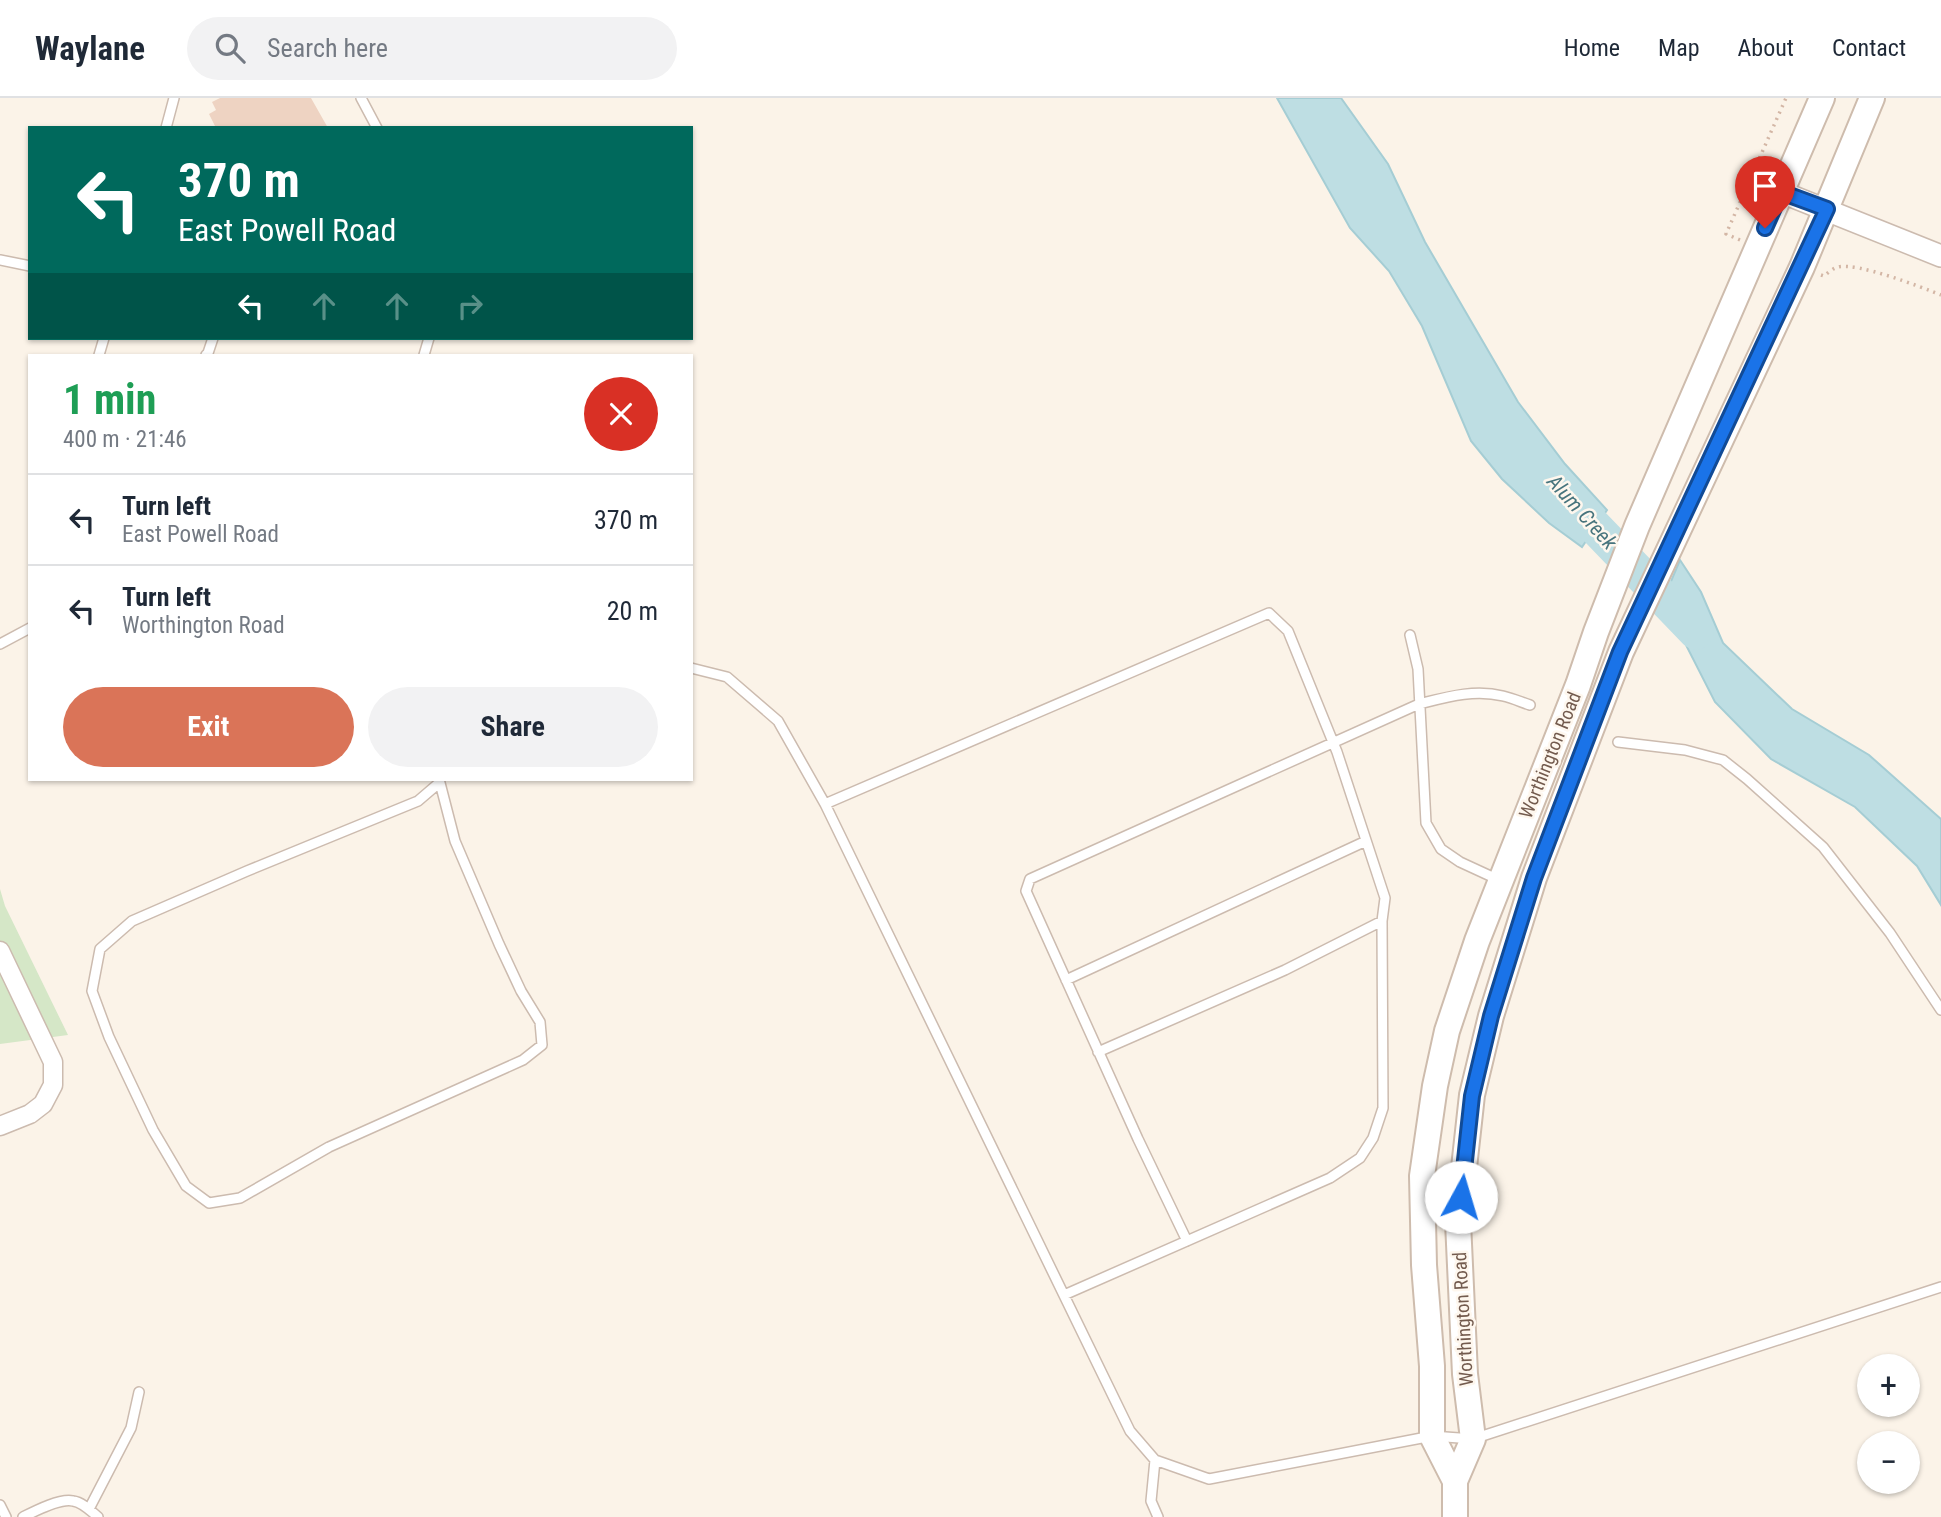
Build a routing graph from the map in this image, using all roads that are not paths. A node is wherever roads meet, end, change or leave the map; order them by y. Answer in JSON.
{"nodes":[{"id":1,"x":174,"y":98,"type":"edge"},
{"id":2,"x":361,"y":98,"type":"edge"},
{"id":3,"x":1822,"y":98,"type":"edge"},
{"id":4,"x":1872,"y":98,"type":"edge"},
{"id":5,"x":167,"y":126,"type":"edge"},
{"id":6,"x":376,"y":126,"type":"edge"},
{"id":7,"x":1781,"y":192,"type":"junction"},
{"id":8,"x":1827,"y":209,"type":"junction"},
{"id":9,"x":1941,"y":256,"type":"edge"},
{"id":10,"x":0,"y":260,"type":"edge"},
{"id":11,"x":28,"y":266,"type":"edge"},
{"id":12,"x":28,"y":629,"type":"edge"},
{"id":13,"x":1410,"y":635,"type":"dead end"},
{"id":14,"x":0,"y":644,"type":"edge"},
{"id":15,"x":693,"y":668,"type":"edge"},
{"id":16,"x":1419,"y":704,"type":"junction"},
{"id":17,"x":1530,"y":705,"type":"dead end"},
{"id":18,"x":1618,"y":741,"type":"dead end"},
{"id":19,"x":1333,"y":742,"type":"junction"},
{"id":20,"x":439,"y":781,"type":"edge"},
{"id":21,"x":825,"y":804,"type":"junction"},
{"id":22,"x":1367,"y":841,"type":"junction"},
{"id":23,"x":1500,"y":881,"type":"junction"},
{"id":24,"x":1531,"y":888,"type":"junction"},
{"id":25,"x":1382,"y":921,"type":"junction"},
{"id":26,"x":0,"y":951,"type":"edge"},
{"id":27,"x":1066,"y":980,"type":"junction"},
{"id":28,"x":1941,"y":1010,"type":"edge"},
{"id":29,"x":1098,"y":1052,"type":"junction"},
{"id":30,"x":0,"y":1126,"type":"edge"},
{"id":31,"x":1187,"y":1241,"type":"junction"},
{"id":32,"x":1941,"y":1287,"type":"edge"},
{"id":33,"x":1064,"y":1295,"type":"junction"},
{"id":34,"x":139,"y":1392,"type":"dead end"},
{"id":35,"x":1432,"y":1436,"type":"junction"},
{"id":36,"x":1473,"y":1439,"type":"junction"},
{"id":37,"x":1156,"y":1460,"type":"junction"},
{"id":38,"x":1455,"y":1481,"type":"junction"},
{"id":39,"x":0,"y":1505,"type":"edge"},
{"id":40,"x":89,"y":1509,"type":"junction"},
{"id":41,"x":6,"y":1517,"type":"edge"},
{"id":42,"x":23,"y":1517,"type":"edge"},
{"id":43,"x":97,"y":1517,"type":"edge"},
{"id":44,"x":1158,"y":1517,"type":"edge"},
{"id":45,"x":1455,"y":1517,"type":"edge"}],
"edges":[{"from":1,"to":5,"type":"lane"},
{"from":2,"to":6,"type":"lane"},
{"from":3,"to":7,"type":"main road","name":"Worthington Road"},
{"from":4,"to":8,"type":"main road","name":"Worthington Road"},
{"from":7,"to":8,"type":"street"},
{"from":7,"to":23,"type":"main road","name":"Worthington Road"},
{"from":8,"to":9,"type":"street"},
{"from":8,"to":24,"type":"main road","name":"Worthington Road"},
{"from":10,"to":11,"type":"lane"},
{"from":12,"to":14,"type":"lane"},
{"from":13,"to":16,"type":"lane"},
{"from":15,"to":21,"type":"lane"},
{"from":16,"to":17,"type":"lane"},
{"from":16,"to":19,"type":"lane"},
{"from":16,"to":23,"type":"lane"},
{"from":18,"to":28,"type":"lane"},
{"from":19,"to":21,"type":"lane"},
{"from":19,"to":22,"type":"lane"},
{"from":19,"to":27,"type":"lane"},
{"from":20,"to":20,"type":"lane"},
{"from":21,"to":33,"type":"lane"},
{"from":22,"to":25,"type":"lane"},
{"from":22,"to":27,"type":"lane"},
{"from":23,"to":24,"type":"street"},
{"from":23,"to":35,"type":"main road","name":"Worthington Road"},
{"from":24,"to":36,"type":"main road","name":"Worthington Road"},
{"from":25,"to":29,"type":"lane"},
{"from":25,"to":31,"type":"lane"},
{"from":26,"to":30,"type":"street"},
{"from":27,"to":29,"type":"lane"},
{"from":29,"to":31,"type":"lane"},
{"from":31,"to":33,"type":"lane"},
{"from":32,"to":36,"type":"lane"},
{"from":33,"to":37,"type":"lane"},
{"from":34,"to":40,"type":"lane"},
{"from":35,"to":36,"type":"lane"},
{"from":35,"to":37,"type":"lane"},
{"from":35,"to":38,"type":"main road","name":"Worthington Road"},
{"from":36,"to":38,"type":"main road","name":"Worthington Road"},
{"from":37,"to":44,"type":"lane"},
{"from":38,"to":45,"type":"main road","name":"Worthington Road"},
{"from":39,"to":41,"type":"lane"},
{"from":40,"to":42,"type":"lane"},
{"from":40,"to":43,"type":"lane"}]}
